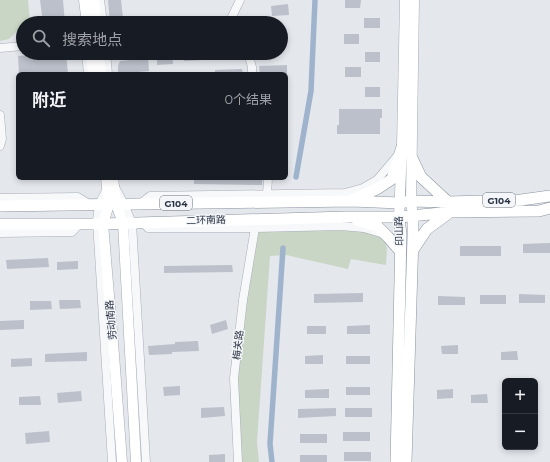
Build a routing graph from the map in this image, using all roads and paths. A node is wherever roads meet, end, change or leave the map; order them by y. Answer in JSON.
{"nodes":[{"id":1,"x":80,"y":0,"type":"edge"},
{"id":2,"x":84,"y":0,"type":"edge"},
{"id":3,"x":94,"y":0,"type":"edge"},
{"id":4,"x":100,"y":0,"type":"edge"},
{"id":5,"x":240,"y":0,"type":"edge"},
{"id":6,"x":405,"y":0,"type":"edge"},
{"id":7,"x":414,"y":0,"type":"edge"},
{"id":8,"x":81,"y":16,"type":"edge"},
{"id":9,"x":86,"y":16,"type":"edge"},
{"id":10,"x":95,"y":16,"type":"edge"},
{"id":11,"x":102,"y":16,"type":"edge"},
{"id":12,"x":232,"y":16,"type":"edge"},
{"id":13,"x":16,"y":47,"type":"edge"},
{"id":14,"x":0,"y":48,"type":"edge"},
{"id":15,"x":87,"y":60,"type":"edge"},
{"id":16,"x":92,"y":60,"type":"edge"},
{"id":17,"x":100,"y":60,"type":"edge"},
{"id":18,"x":107,"y":60,"type":"edge"},
{"id":19,"x":250,"y":60,"type":"edge"},
{"id":20,"x":88,"y":72,"type":"edge"},
{"id":21,"x":93,"y":72,"type":"edge"},
{"id":22,"x":101,"y":72,"type":"edge"},
{"id":23,"x":108,"y":72,"type":"edge"},
{"id":24,"x":252,"y":72,"type":"edge"},
{"id":25,"x":0,"y":115,"type":"edge"},
{"id":26,"x":1,"y":126,"type":"edge"},
{"id":27,"x":0,"y":146,"type":"edge"},
{"id":28,"x":402,"y":148,"type":"junction"},
{"id":29,"x":412,"y":158,"type":"junction"},
{"id":30,"x":268,"y":180,"type":"edge"},
{"id":31,"x":109,"y":181,"type":"edge"},
{"id":32,"x":267,"y":194,"type":"junction"},
{"id":33,"x":550,"y":196,"type":"edge"},
{"id":34,"x":0,"y":198,"type":"edge"},
{"id":35,"x":349,"y":201,"type":"junction"},
{"id":36,"x":411,"y":201,"type":"junction"},
{"id":37,"x":399,"y":203,"type":"junction"},
{"id":38,"x":107,"y":204,"type":"junction"},
{"id":39,"x":140,"y":204,"type":"junction"},
{"id":40,"x":0,"y":206,"type":"edge"},
{"id":41,"x":450,"y":207,"type":"junction"},
{"id":42,"x":550,"y":208,"type":"edge"},
{"id":43,"x":347,"y":217,"type":"junction"},
{"id":44,"x":398,"y":217,"type":"junction"},
{"id":45,"x":413,"y":217,"type":"junction"},
{"id":46,"x":132,"y":223,"type":"junction"},
{"id":47,"x":0,"y":224,"type":"edge"},
{"id":48,"x":79,"y":224,"type":"junction"},
{"id":49,"x":100,"y":224,"type":"junction"},
{"id":50,"x":255,"y":228,"type":"junction"},
{"id":51,"x":0,"y":233,"type":"edge"},
{"id":52,"x":386,"y":235,"type":"junction"},
{"id":53,"x":413,"y":250,"type":"junction"},
{"id":54,"x":400,"y":251,"type":"junction"},
{"id":55,"x":112,"y":462,"type":"edge"},
{"id":56,"x":122,"y":462,"type":"edge"},
{"id":57,"x":136,"y":462,"type":"edge"},
{"id":58,"x":146,"y":462,"type":"edge"},
{"id":59,"x":238,"y":462,"type":"edge"},
{"id":60,"x":396,"y":462,"type":"edge"},
{"id":61,"x":406,"y":462,"type":"edge"}],
"edges":[{"from":1,"to":8,"type":"street"},
{"from":2,"to":9,"type":"main road"},
{"from":3,"to":10,"type":"main road"},
{"from":4,"to":11,"type":"street"},
{"from":5,"to":12,"type":"street"},
{"from":6,"to":28,"type":"main road","name":"印山路"},
{"from":7,"to":29,"type":"main road","name":"印山路"},
{"from":13,"to":14,"type":"street"},
{"from":15,"to":20,"type":"street"},
{"from":16,"to":21,"type":"main road"},
{"from":17,"to":22,"type":"main road"},
{"from":18,"to":23,"type":"street"},
{"from":19,"to":24,"type":"street"},
{"from":25,"to":26,"type":"street"},
{"from":26,"to":27,"type":"street"},
{"from":28,"to":32,"type":"street"},
{"from":28,"to":35,"type":"highway"},
{"from":28,"to":37,"type":"main road","name":"印山路"},
{"from":29,"to":36,"type":"main road","name":"印山路"},
{"from":29,"to":41,"type":"highway"},
{"from":30,"to":32,"type":"street"},
{"from":31,"to":38,"type":"main road","name":"劳动南路"},
{"from":31,"to":38,"type":"street"},
{"from":32,"to":39,"type":"street"},
{"from":33,"to":41,"type":"highway","number":"G104"},
{"from":34,"to":38,"type":"street"},
{"from":35,"to":37,"type":"highway","name":"二环南路","number":"G104"},
{"from":35,"to":39,"type":"highway","name":"二环南路","number":"G104"},
{"from":36,"to":37,"type":"highway","name":"二环南路","number":"G104"},
{"from":36,"to":41,"type":"highway","number":"G104"},
{"from":36,"to":45,"type":"main road","name":"印山路"},
{"from":37,"to":44,"type":"main road","name":"印山路"},
{"from":38,"to":39,"type":"highway","name":"二环南路","number":"G104"},
{"from":38,"to":40,"type":"highway","name":"二环南路","number":"G104"},
{"from":38,"to":46,"type":"main road","name":"劳动南路"},
{"from":38,"to":49,"type":"main road","name":"劳动南路"},
{"from":41,"to":42,"type":"highway","number":"G104"},
{"from":41,"to":45,"type":"highway","number":"G104"},
{"from":41,"to":53,"type":"highway"},
{"from":43,"to":44,"type":"highway","name":"二环南路","number":"G104"},
{"from":43,"to":46,"type":"highway","name":"二环南路","number":"G104"},
{"from":43,"to":52,"type":"highway"},
{"from":44,"to":45,"type":"highway","name":"二环南路","number":"G104"},
{"from":44,"to":54,"type":"highway","name":"印山路"},
{"from":45,"to":53,"type":"highway","name":"印山路"},
{"from":46,"to":49,"type":"highway","name":"二环南路","number":"G104"},
{"from":46,"to":50,"type":"street"},
{"from":46,"to":57,"type":"main road","name":"劳动南路"},
{"from":46,"to":58,"type":"street"},
{"from":47,"to":48,"type":"highway","name":"二环南路","number":"G104"},
{"from":48,"to":49,"type":"highway","name":"二环南路","number":"G104"},
{"from":48,"to":51,"type":"street"},
{"from":49,"to":55,"type":"street"},
{"from":49,"to":56,"type":"main road","name":"劳动南路"},
{"from":50,"to":52,"type":"street"},
{"from":50,"to":59,"type":"street","name":"梅关路"},
{"from":52,"to":54,"type":"highway"},
{"from":53,"to":61,"type":"highway","name":"印山路"},
{"from":54,"to":60,"type":"highway","name":"印山路"}]}
